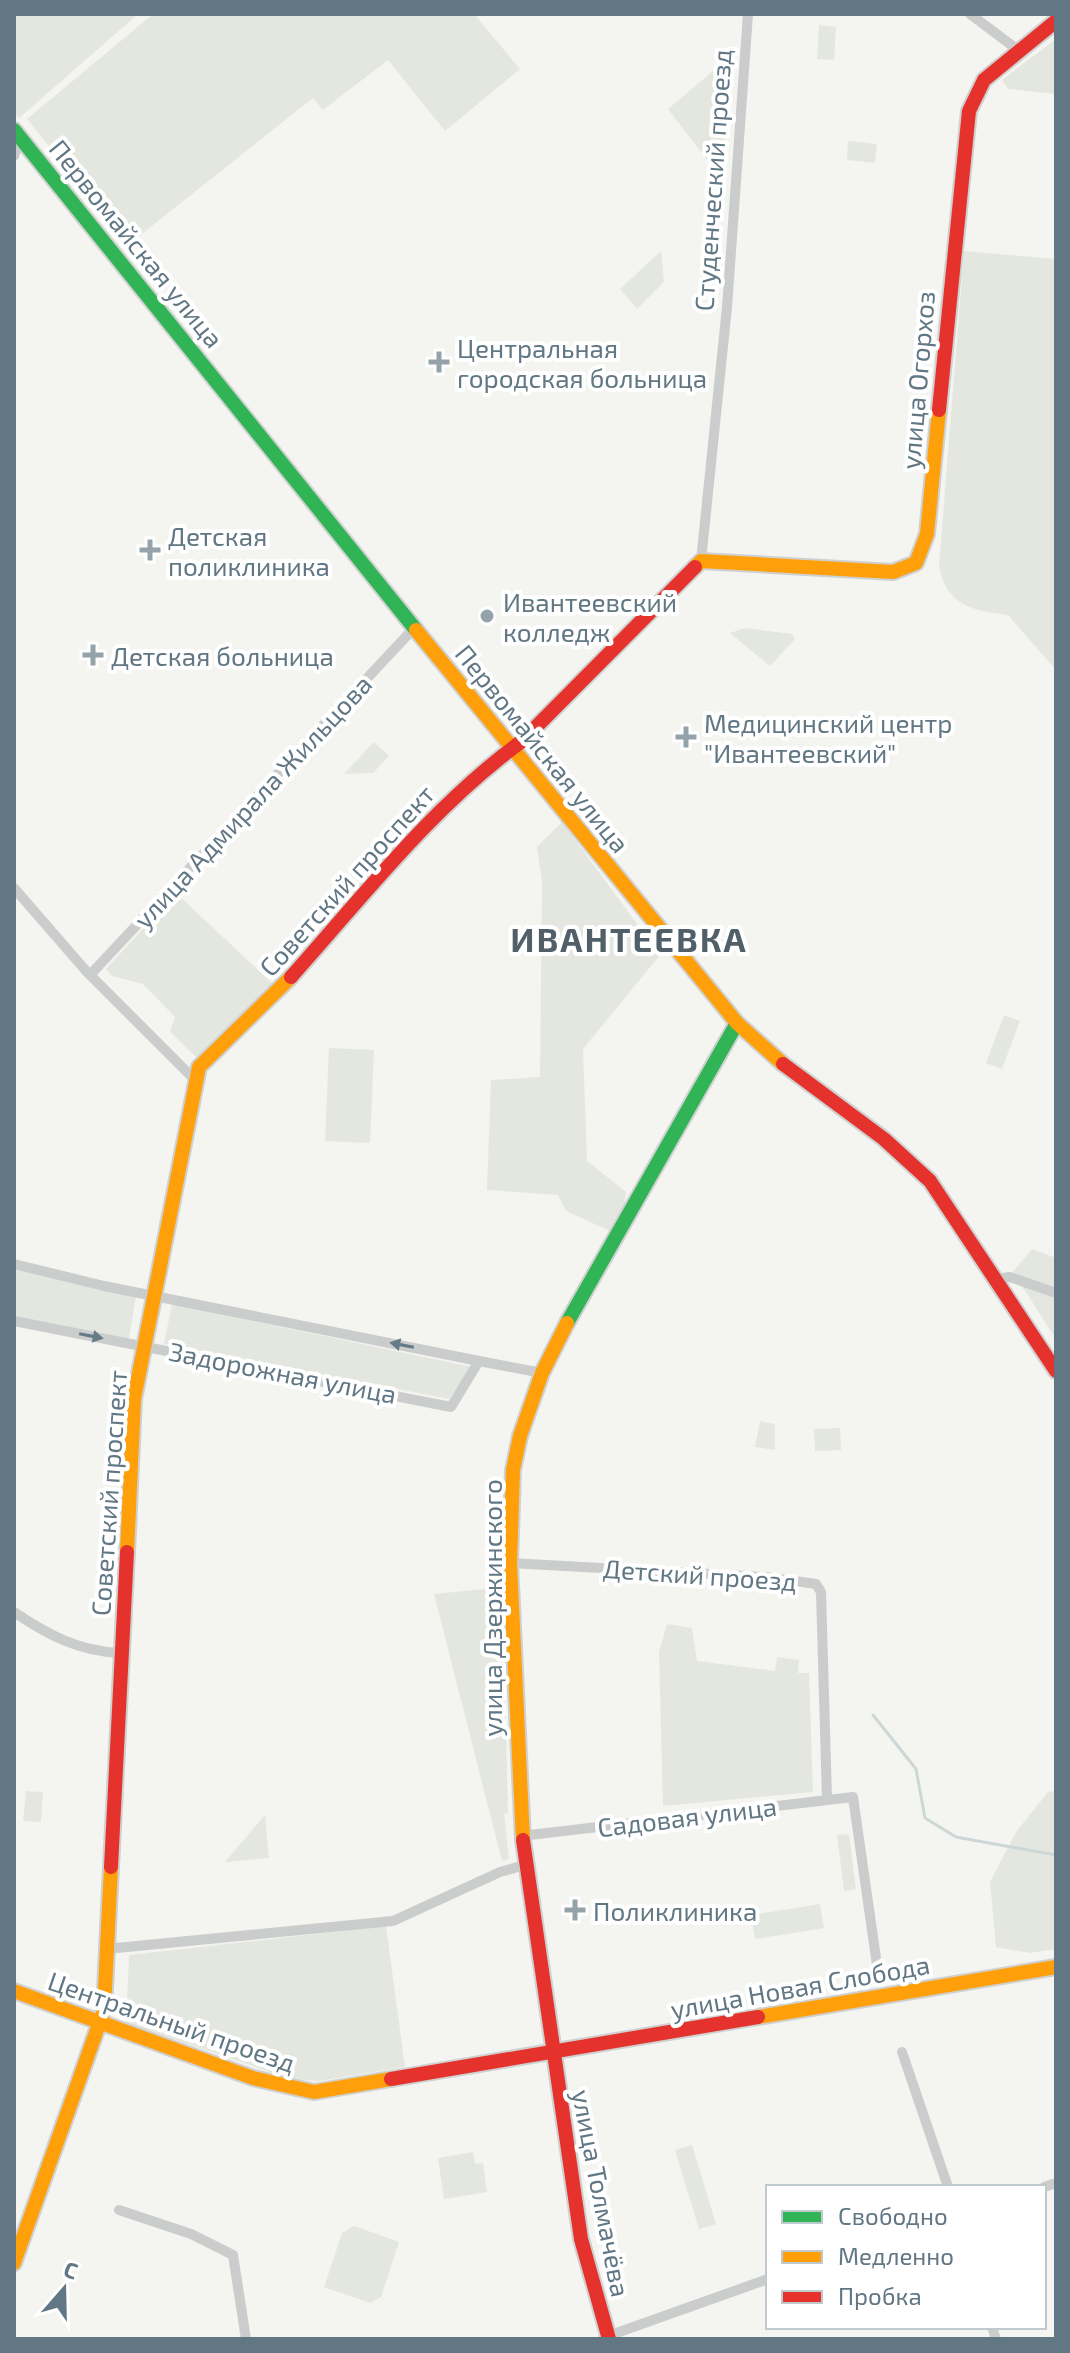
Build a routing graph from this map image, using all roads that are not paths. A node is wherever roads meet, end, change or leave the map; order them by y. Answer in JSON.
{"nodes":[{"id":1,"x":748,"y":14,"type":"edge"},
{"id":2,"x":970,"y":14,"type":"edge"},
{"id":3,"x":1056,"y":21,"type":"edge"},
{"id":4,"x":1018,"y":50,"type":"junction"},
{"id":5,"x":17,"y":134,"type":"edge"},
{"id":6,"x":14,"y":156,"type":"edge"},
{"id":7,"x":701,"y":561,"type":"junction"},
{"id":8,"x":414,"y":628,"type":"junction"},
{"id":9,"x":510,"y":749,"type":"junction"},
{"id":10,"x":14,"y":888,"type":"edge"},
{"id":11,"x":90,"y":975,"type":"junction"},
{"id":12,"x":737,"y":1023,"type":"junction"},
{"id":13,"x":194,"y":1079,"type":"junction"},
{"id":14,"x":14,"y":1264,"type":"edge"},
{"id":15,"x":996,"y":1279,"type":"junction"},
{"id":16,"x":1056,"y":1293,"type":"edge"},
{"id":17,"x":154,"y":1294,"type":"junction"},
{"id":18,"x":14,"y":1321,"type":"edge"},
{"id":19,"x":144,"y":1345,"type":"junction"},
{"id":20,"x":479,"y":1361,"type":"junction"},
{"id":21,"x":1056,"y":1371,"type":"edge"},
{"id":22,"x":542,"y":1373,"type":"junction"},
{"id":23,"x":510,"y":1563,"type":"junction"},
{"id":24,"x":14,"y":1612,"type":"edge"},
{"id":25,"x":120,"y":1653,"type":"junction"},
{"id":26,"x":827,"y":1799,"type":"junction"},
{"id":27,"x":521,"y":1836,"type":"junction"},
{"id":28,"x":525,"y":1865,"type":"junction"},
{"id":29,"x":106,"y":1949,"type":"junction"},
{"id":30,"x":1056,"y":1967,"type":"edge"},
{"id":31,"x":878,"y":1972,"type":"dead end"},
{"id":32,"x":14,"y":1991,"type":"edge"},
{"id":33,"x":101,"y":2023,"type":"junction"},
{"id":34,"x":902,"y":2052,"type":"dead end"},
{"id":35,"x":553,"y":2054,"type":"junction"},
{"id":36,"x":947,"y":2185,"type":"edge"},
{"id":37,"x":119,"y":2210,"type":"dead end"},
{"id":38,"x":14,"y":2263,"type":"edge"},
{"id":39,"x":766,"y":2280,"type":"edge"},
{"id":40,"x":608,"y":2338,"type":"edge"},
{"id":41,"x":246,"y":2339,"type":"edge"}],
"edges":[{"from":1,"to":7,"type":"street","name":"Студенческий проезд"},
{"from":2,"to":4,"type":"street"},
{"from":3,"to":4,"type":"street","name":"улица Огорхоз"},
{"from":4,"to":7,"type":"street","name":"улица Огорхоз"},
{"from":5,"to":6,"type":"street"},
{"from":5,"to":8,"type":"street","name":"Первомайская улица"},
{"from":7,"to":9,"type":"street"},
{"from":8,"to":9,"type":"street","name":"Первомайская улица"},
{"from":8,"to":11,"type":"street","name":"улица Адмирала Жильцова"},
{"from":9,"to":12,"type":"street","name":"Первомайская улица"},
{"from":9,"to":13,"type":"street","name":"Советский проспект"},
{"from":10,"to":11,"type":"street"},
{"from":11,"to":13,"type":"street"},
{"from":12,"to":15,"type":"street","name":"Первомайская улица"},
{"from":12,"to":22,"type":"street","name":"улица Дзержинского"},
{"from":13,"to":17,"type":"street","name":"Советский проспект"},
{"from":14,"to":17,"type":"street","name":"Задорожная улица"},
{"from":15,"to":16,"type":"street"},
{"from":15,"to":21,"type":"street","name":"Первомайская улица"},
{"from":17,"to":19,"type":"street","name":"Советский проспект"},
{"from":20,"to":17,"type":"street","name":"Задорожная улица","one_way":true},
{"from":18,"to":19,"type":"street","name":"Задорожная улица","one_way":true},
{"from":19,"to":20,"type":"street","name":"Задорожная улица"},
{"from":19,"to":25,"type":"street","name":"Советский проспект"},
{"from":20,"to":22,"type":"street","name":"Задорожная улица"},
{"from":22,"to":23,"type":"street","name":"улица Дзержинского"},
{"from":23,"to":26,"type":"street","name":"Детский проезд"},
{"from":23,"to":27,"type":"street","name":"улица Дзержинского"},
{"from":24,"to":25,"type":"street"},
{"from":25,"to":29,"type":"street","name":"Советский проспект"},
{"from":26,"to":27,"type":"street","name":"Садовая улица"},
{"from":26,"to":31,"type":"street","name":"Садовая улица"},
{"from":27,"to":28,"type":"street","name":"улица Дзержинского"},
{"from":28,"to":29,"type":"street","name":"Центральный проезд"},
{"from":28,"to":35,"type":"street","name":"улица Дзержинского"},
{"from":29,"to":33,"type":"street","name":"Советский проспект"},
{"from":30,"to":35,"type":"street","name":"улица Новая Слобода"},
{"from":32,"to":33,"type":"street","name":"Центральный проезд"},
{"from":33,"to":35,"type":"street","name":"Центральный проезд"},
{"from":33,"to":38,"type":"street","name":"Советский проспект"},
{"from":34,"to":36,"type":"street"},
{"from":35,"to":40,"type":"street","name":"улица Толмачёва"},
{"from":37,"to":41,"type":"street"},
{"from":39,"to":40,"type":"street"}]}
